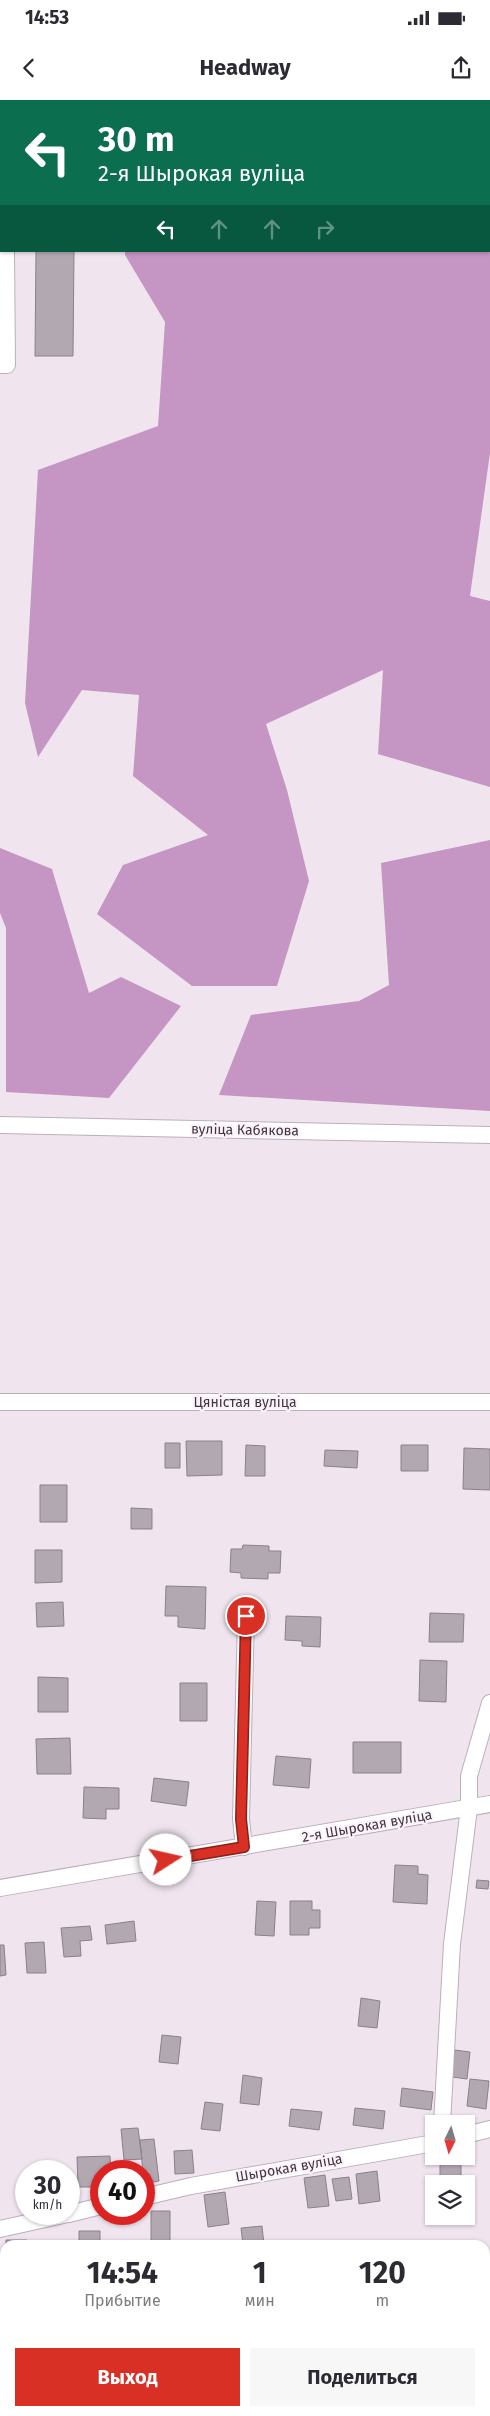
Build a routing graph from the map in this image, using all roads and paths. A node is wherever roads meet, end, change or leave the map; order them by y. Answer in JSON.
{"nodes":[{"id":1,"x":6,"y":252,"type":"edge"},
{"id":2,"x":0,"y":365,"type":"edge"},
{"id":3,"x":0,"y":1125,"type":"edge"},
{"id":4,"x":490,"y":1135,"type":"edge"},
{"id":5,"x":0,"y":1402,"type":"edge"},
{"id":6,"x":490,"y":1402,"type":"edge"},
{"id":7,"x":246,"y":1616,"type":"dead end"},
{"id":8,"x":490,"y":1704,"type":"edge"},
{"id":9,"x":490,"y":1804,"type":"edge"},
{"id":10,"x":469,"y":1808,"type":"junction"},
{"id":11,"x":244,"y":1847,"type":"junction"},
{"id":12,"x":0,"y":1888,"type":"edge"},
{"id":13,"x":442,"y":2115,"type":"edge"},
{"id":14,"x":490,"y":2129,"type":"edge"},
{"id":15,"x":475,"y":2133,"type":"edge"},
{"id":16,"x":425,"y":2145,"type":"edge"},
{"id":17,"x":155,"y":2194,"type":"edge"},
{"id":18,"x":18,"y":2225,"type":"edge"},
{"id":19,"x":0,"y":2229,"type":"edge"}],
"edges":[{"from":1,"to":2,"type":"street"},
{"from":3,"to":4,"type":"street","name":"вуліца Кабякова"},
{"from":5,"to":6,"type":"street","name":"Цяністая вуліца"},
{"from":7,"to":11,"type":"street"},
{"from":8,"to":10,"type":"street"},
{"from":9,"to":10,"type":"street","name":"2-я Шырокая вуліца"},
{"from":10,"to":11,"type":"street","name":"2-я Шырокая вуліца"},
{"from":10,"to":13,"type":"street"},
{"from":11,"to":12,"type":"street","name":"2-я Шырокая вуліца"},
{"from":14,"to":15,"type":"street"},
{"from":16,"to":17,"type":"street","name":"Шырокая вуліца"},
{"from":18,"to":19,"type":"street"}]}
